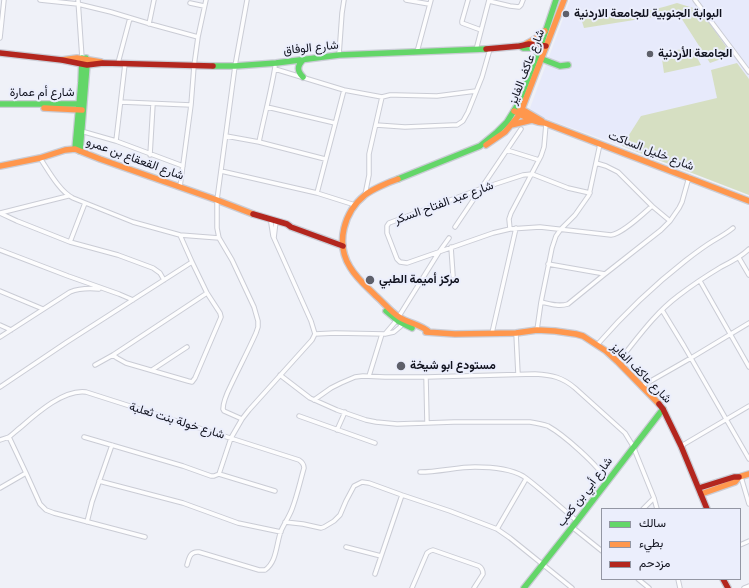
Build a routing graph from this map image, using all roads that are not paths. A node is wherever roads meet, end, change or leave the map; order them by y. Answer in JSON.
{"nodes":[{"id":1,"x":4,"y":0,"type":"edge"},
{"id":2,"x":40,"y":0,"type":"edge"},
{"id":3,"x":154,"y":0,"type":"edge"},
{"id":4,"x":206,"y":0,"type":"edge"},
{"id":5,"x":247,"y":0,"type":"edge"},
{"id":6,"x":344,"y":0,"type":"edge"},
{"id":7,"x":406,"y":0,"type":"edge"},
{"id":8,"x":431,"y":0,"type":"edge"},
{"id":9,"x":468,"y":0,"type":"edge"},
{"id":10,"x":523,"y":0,"type":"edge"},
{"id":11,"x":556,"y":0,"type":"edge"},
{"id":12,"x":564,"y":0,"type":"edge"},
{"id":13,"x":695,"y":0,"type":"edge"},
{"id":14,"x":489,"y":1,"type":"edge"},
{"id":15,"x":78,"y":2,"type":"edge"},
{"id":16,"x":190,"y":4,"type":"dead end"},
{"id":17,"x":429,"y":4,"type":"junction"},
{"id":18,"x":204,"y":6,"type":"junction"},
{"id":19,"x":130,"y":18,"type":"junction"},
{"id":20,"x":149,"y":24,"type":"junction"},
{"id":21,"x":481,"y":30,"type":"junction"},
{"id":22,"x":546,"y":31,"type":"junction"},
{"id":23,"x":198,"y":37,"type":"junction"},
{"id":24,"x":0,"y":38,"type":"edge"},
{"id":25,"x":524,"y":46,"type":"junction"},
{"id":26,"x":543,"y":47,"type":"junction"},
{"id":27,"x":490,"y":49,"type":"junction"},
{"id":28,"x":476,"y":50,"type":"junction"},
{"id":29,"x":417,"y":52,"type":"junction"},
{"id":30,"x":0,"y":53,"type":"edge"},
{"id":31,"x":338,"y":55,"type":"junction"},
{"id":32,"x":84,"y":58,"type":"junction"},
{"id":33,"x":542,"y":59,"type":"junction"},
{"id":34,"x":62,"y":60,"type":"junction"},
{"id":35,"x":303,"y":60,"type":"junction"},
{"id":36,"x":534,"y":62,"type":"junction"},
{"id":37,"x":104,"y":63,"type":"junction"},
{"id":38,"x":118,"y":64,"type":"junction"},
{"id":39,"x":125,"y":64,"type":"junction"},
{"id":40,"x":84,"y":65,"type":"junction"},
{"id":41,"x":568,"y":65,"type":"dead end"},
{"id":42,"x":194,"y":66,"type":"junction"},
{"id":43,"x":236,"y":66,"type":"junction"},
{"id":44,"x":275,"y":66,"type":"junction"},
{"id":45,"x":749,"y":72,"type":"edge"},
{"id":46,"x":303,"y":77,"type":"junction"},
{"id":47,"x":344,"y":90,"type":"junction"},
{"id":48,"x":476,"y":91,"type":"junction"},
{"id":49,"x":382,"y":98,"type":"junction"},
{"id":50,"x":120,"y":102,"type":"junction"},
{"id":51,"x":0,"y":104,"type":"edge"},
{"id":52,"x":153,"y":104,"type":"junction"},
{"id":53,"x":191,"y":105,"type":"junction"},
{"id":54,"x":36,"y":106,"type":"junction"},
{"id":55,"x":0,"y":107,"type":"edge"},
{"id":56,"x":81,"y":107,"type":"junction"},
{"id":57,"x":267,"y":107,"type":"junction"},
{"id":58,"x":518,"y":110,"type":"junction"},
{"id":59,"x":533,"y":120,"type":"junction"},
{"id":60,"x":335,"y":123,"type":"junction"},
{"id":61,"x":546,"y":124,"type":"junction"},
{"id":62,"x":376,"y":125,"type":"junction"},
{"id":63,"x":511,"y":125,"type":"junction"},
{"id":64,"x":521,"y":129,"type":"dead end"},
{"id":65,"x":81,"y":131,"type":"junction"},
{"id":66,"x":226,"y":136,"type":"junction"},
{"id":67,"x":116,"y":141,"type":"junction"},
{"id":68,"x":259,"y":142,"type":"junction"},
{"id":69,"x":600,"y":144,"type":"junction"},
{"id":70,"x":480,"y":146,"type":"junction"},
{"id":71,"x":78,"y":150,"type":"junction"},
{"id":72,"x":507,"y":150,"type":"junction"},
{"id":73,"x":150,"y":155,"type":"junction"},
{"id":74,"x":40,"y":158,"type":"junction"},
{"id":75,"x":325,"y":159,"type":"junction"},
{"id":76,"x":539,"y":160,"type":"junction"},
{"id":77,"x":596,"y":163,"type":"junction"},
{"id":78,"x":0,"y":166,"type":"edge"},
{"id":79,"x":183,"y":166,"type":"junction"},
{"id":80,"x":221,"y":171,"type":"junction"},
{"id":81,"x":532,"y":174,"type":"junction"},
{"id":82,"x":689,"y":178,"type":"junction"},
{"id":83,"x":180,"y":187,"type":"junction"},
{"id":84,"x":480,"y":189,"type":"junction"},
{"id":85,"x":317,"y":193,"type":"junction"},
{"id":86,"x":590,"y":193,"type":"junction"},
{"id":87,"x":365,"y":195,"type":"junction"},
{"id":88,"x":68,"y":196,"type":"junction"},
{"id":89,"x":217,"y":200,"type":"junction"},
{"id":90,"x":749,"y":201,"type":"edge"},
{"id":91,"x":85,"y":203,"type":"junction"},
{"id":92,"x":355,"y":205,"type":"junction"},
{"id":93,"x":652,"y":206,"type":"junction"},
{"id":94,"x":0,"y":213,"type":"edge"},
{"id":95,"x":670,"y":221,"type":"junction"},
{"id":96,"x":274,"y":222,"type":"junction"},
{"id":97,"x":455,"y":227,"type":"dead end"},
{"id":98,"x":516,"y":228,"type":"junction"},
{"id":99,"x":733,"y":228,"type":"dead end"},
{"id":100,"x":510,"y":229,"type":"junction"},
{"id":101,"x":560,"y":229,"type":"junction"},
{"id":102,"x":180,"y":235,"type":"junction"},
{"id":103,"x":219,"y":238,"type":"junction"},
{"id":104,"x":449,"y":238,"type":"dead end"},
{"id":105,"x":70,"y":242,"type":"junction"},
{"id":106,"x":343,"y":246,"type":"junction"},
{"id":107,"x":451,"y":248,"type":"junction"},
{"id":108,"x":749,"y":249,"type":"edge"},
{"id":109,"x":0,"y":250,"type":"edge"},
{"id":110,"x":439,"y":252,"type":"junction"},
{"id":111,"x":739,"y":258,"type":"junction"},
{"id":112,"x":192,"y":262,"type":"junction"},
{"id":113,"x":548,"y":264,"type":"junction"},
{"id":114,"x":605,"y":274,"type":"junction"},
{"id":115,"x":749,"y":275,"type":"edge"},
{"id":116,"x":453,"y":276,"type":"dead end"},
{"id":117,"x":164,"y":280,"type":"junction"},
{"id":118,"x":700,"y":280,"type":"junction"},
{"id":119,"x":104,"y":290,"type":"junction"},
{"id":120,"x":0,"y":291,"type":"edge"},
{"id":121,"x":207,"y":293,"type":"junction"},
{"id":122,"x":132,"y":300,"type":"junction"},
{"id":123,"x":541,"y":302,"type":"junction"},
{"id":124,"x":43,"y":309,"type":"junction"},
{"id":125,"x":662,"y":310,"type":"junction"},
{"id":126,"x":397,"y":319,"type":"junction"},
{"id":127,"x":403,"y":322,"type":"junction"},
{"id":128,"x":749,"y":323,"type":"edge"},
{"id":129,"x":0,"y":325,"type":"edge"},
{"id":130,"x":11,"y":330,"type":"junction"},
{"id":131,"x":537,"y":330,"type":"junction"},
{"id":132,"x":492,"y":333,"type":"junction"},
{"id":133,"x":516,"y":333,"type":"junction"},
{"id":134,"x":315,"y":334,"type":"junction"},
{"id":135,"x":383,"y":334,"type":"junction"},
{"id":136,"x":730,"y":334,"type":"junction"},
{"id":137,"x":0,"y":337,"type":"edge"},
{"id":138,"x":597,"y":345,"type":"junction"},
{"id":139,"x":187,"y":347,"type":"dead end"},
{"id":140,"x":113,"y":354,"type":"junction"},
{"id":141,"x":691,"y":358,"type":"junction"},
{"id":142,"x":618,"y":362,"type":"junction"},
{"id":143,"x":95,"y":365,"type":"dead end"},
{"id":144,"x":749,"y":367,"type":"edge"},
{"id":145,"x":152,"y":370,"type":"junction"},
{"id":146,"x":518,"y":374,"type":"junction"},
{"id":147,"x":280,"y":375,"type":"junction"},
{"id":148,"x":369,"y":376,"type":"junction"},
{"id":149,"x":426,"y":377,"type":"junction"},
{"id":150,"x":642,"y":386,"type":"junction"},
{"id":151,"x":0,"y":387,"type":"edge"},
{"id":152,"x":314,"y":400,"type":"junction"},
{"id":153,"x":749,"y":406,"type":"edge"},
{"id":154,"x":663,"y":409,"type":"junction"},
{"id":155,"x":345,"y":412,"type":"junction"},
{"id":156,"x":299,"y":416,"type":"dead end"},
{"id":157,"x":242,"y":419,"type":"junction"},
{"id":158,"x":727,"y":420,"type":"junction"},
{"id":159,"x":427,"y":423,"type":"junction"},
{"id":160,"x":337,"y":430,"type":"junction"},
{"id":161,"x":9,"y":437,"type":"junction"},
{"id":162,"x":84,"y":437,"type":"dead end"},
{"id":163,"x":232,"y":438,"type":"junction"},
{"id":164,"x":0,"y":440,"type":"edge"},
{"id":165,"x":375,"y":443,"type":"dead end"},
{"id":166,"x":112,"y":445,"type":"junction"},
{"id":167,"x":633,"y":446,"type":"junction"},
{"id":168,"x":681,"y":446,"type":"junction"},
{"id":169,"x":749,"y":459,"type":"edge"},
{"id":170,"x":420,"y":472,"type":"dead end"},
{"id":171,"x":26,"y":473,"type":"junction"},
{"id":172,"x":219,"y":474,"type":"junction"},
{"id":173,"x":749,"y":474,"type":"edge"},
{"id":174,"x":740,"y":477,"type":"junction"},
{"id":175,"x":526,"y":479,"type":"junction"},
{"id":176,"x":100,"y":481,"type":"junction"},
{"id":177,"x":607,"y":481,"type":"junction"},
{"id":178,"x":0,"y":488,"type":"edge"},
{"id":179,"x":699,"y":488,"type":"junction"},
{"id":180,"x":275,"y":491,"type":"dead end"},
{"id":181,"x":701,"y":494,"type":"junction"},
{"id":182,"x":402,"y":495,"type":"junction"},
{"id":183,"x":654,"y":498,"type":"junction"},
{"id":184,"x":749,"y":504,"type":"edge"},
{"id":185,"x":644,"y":508,"type":"edge"},
{"id":186,"x":657,"y":508,"type":"edge"},
{"id":187,"x":707,"y":508,"type":"edge"},
{"id":188,"x":577,"y":521,"type":"junction"},
{"id":189,"x":87,"y":522,"type":"junction"},
{"id":190,"x":285,"y":522,"type":"junction"},
{"id":191,"x":572,"y":527,"type":"junction"},
{"id":192,"x":497,"y":529,"type":"junction"},
{"id":193,"x":281,"y":532,"type":"junction"},
{"id":194,"x":145,"y":537,"type":"dead end"},
{"id":195,"x":346,"y":547,"type":"dead end"},
{"id":196,"x":601,"y":550,"type":"edge"},
{"id":197,"x":381,"y":556,"type":"junction"},
{"id":198,"x":543,"y":564,"type":"junction"},
{"id":199,"x":187,"y":565,"type":"dead end"},
{"id":200,"x":375,"y":574,"type":"dead end"},
{"id":201,"x":639,"y":580,"type":"edge"},
{"id":202,"x":749,"y":586,"type":"edge"},
{"id":203,"x":412,"y":588,"type":"edge"},
{"id":204,"x":474,"y":588,"type":"edge"},
{"id":205,"x":524,"y":588,"type":"edge"},
{"id":206,"x":572,"y":588,"type":"edge"},
{"id":207,"x":649,"y":588,"type":"edge"},
{"id":208,"x":744,"y":588,"type":"edge"}],
"edges":[{"from":1,"to":24,"type":"street"},
{"from":2,"to":15,"type":"street"},
{"from":3,"to":20,"type":"street"},
{"from":4,"to":18,"type":"street"},
{"from":5,"to":43,"type":"street"},
{"from":6,"to":31,"type":"street"},
{"from":7,"to":17,"type":"street"},
{"from":8,"to":17,"type":"street"},
{"from":9,"to":21,"type":"street"},
{"from":10,"to":14,"type":"street"},
{"from":11,"to":22,"type":"street","name":"شارع عاكف الفايز"},
{"from":12,"to":26,"type":"street","name":"شارع عاكف الفايز"},
{"from":13,"to":45,"type":"street"},
{"from":14,"to":21,"type":"street"},
{"from":15,"to":19,"type":"street"},
{"from":15,"to":32,"type":"street"},
{"from":16,"to":18,"type":"street"},
{"from":17,"to":29,"type":"street"},
{"from":18,"to":23,"type":"street"},
{"from":19,"to":20,"type":"street"},
{"from":19,"to":38,"type":"street"},
{"from":20,"to":23,"type":"street"},
{"from":21,"to":28,"type":"street"},
{"from":22,"to":25,"type":"street"},
{"from":22,"to":26,"type":"street","name":"شارع عاكف الفايز"},
{"from":23,"to":42,"type":"street"},
{"from":25,"to":26,"type":"street","name":"شارع الوفاق"},
{"from":25,"to":27,"type":"street","name":"شارع الوفاق"},
{"from":25,"to":36,"type":"street"},
{"from":26,"to":33,"type":"street","name":"شارع عاكف الفايز"},
{"from":26,"to":36,"type":"street","name":"شارع عاكف الفايز"},
{"from":27,"to":28,"type":"street","name":"شارع الوفاق"},
{"from":27,"to":48,"type":"street"},
{"from":28,"to":29,"type":"street","name":"شارع الوفاق"},
{"from":29,"to":31,"type":"street","name":"شارع الوفاق"},
{"from":30,"to":34,"type":"street","name":"شارع الوفاق"},
{"from":31,"to":35,"type":"street","name":"شارع الوفاق"},
{"from":32,"to":34,"type":"street","name":"شارع الوفاق"},
{"from":32,"to":37,"type":"street","name":"شارع الوفاق"},
{"from":32,"to":40,"type":"street"},
{"from":33,"to":41,"type":"street"},
{"from":33,"to":58,"type":"street","name":"شارع عاكف الفايز"},
{"from":34,"to":40,"type":"street","name":"شارع الوفاق"},
{"from":35,"to":44,"type":"street","name":"شارع الوفاق"},
{"from":35,"to":46,"type":"street"},
{"from":36,"to":58,"type":"street","name":"شارع عاكف الفايز"},
{"from":37,"to":38,"type":"street","name":"شارع الوفاق"},
{"from":37,"to":40,"type":"street","name":"شارع الوفاق"},
{"from":38,"to":39,"type":"street","name":"شارع الوفاق"},
{"from":39,"to":42,"type":"street","name":"شارع الوفاق"},
{"from":39,"to":50,"type":"street"},
{"from":40,"to":56,"type":"street"},
{"from":42,"to":43,"type":"street","name":"شارع الوفاق"},
{"from":42,"to":53,"type":"street"},
{"from":43,"to":44,"type":"street","name":"شارع الوفاق"},
{"from":43,"to":66,"type":"street"},
{"from":44,"to":46,"type":"street"},
{"from":44,"to":57,"type":"street"},
{"from":46,"to":47,"type":"street"},
{"from":47,"to":49,"type":"street"},
{"from":47,"to":60,"type":"street"},
{"from":48,"to":49,"type":"street"},
{"from":48,"to":62,"type":"street"},
{"from":49,"to":62,"type":"street"},
{"from":50,"to":52,"type":"street"},
{"from":50,"to":67,"type":"street"},
{"from":51,"to":54,"type":"street","name":"شارع أم عمارة"},
{"from":52,"to":53,"type":"street"},
{"from":52,"to":73,"type":"street"},
{"from":53,"to":79,"type":"street"},
{"from":54,"to":55,"type":"street","name":"شارع أم عمارة"},
{"from":54,"to":56,"type":"street","name":"شارع أم عمارة"},
{"from":56,"to":65,"type":"street"},
{"from":56,"to":71,"type":"street"},
{"from":57,"to":60,"type":"street"},
{"from":57,"to":68,"type":"street"},
{"from":58,"to":59,"type":"street","name":"شارع خليل الساكت"},
{"from":58,"to":61,"type":"street","name":"شارع خليل الساكت"},
{"from":58,"to":63,"type":"street","name":"شارع عاكف الفايز"},
{"from":58,"to":70,"type":"street","name":"شارع عاكف الفايز"},
{"from":59,"to":61,"type":"street","name":"شارع خليل الساكت"},
{"from":59,"to":63,"type":"street"},
{"from":60,"to":75,"type":"street"},
{"from":61,"to":69,"type":"street","name":"شارع خليل الساكت"},
{"from":61,"to":76,"type":"street"},
{"from":62,"to":87,"type":"street"},
{"from":63,"to":70,"type":"street","name":"شارع عاكف الفايز"},
{"from":64,"to":72,"type":"street"},
{"from":65,"to":67,"type":"street"},
{"from":65,"to":71,"type":"street"},
{"from":66,"to":68,"type":"street"},
{"from":66,"to":80,"type":"street"},
{"from":67,"to":73,"type":"street"},
{"from":68,"to":75,"type":"street"},
{"from":69,"to":77,"type":"street"},
{"from":69,"to":82,"type":"street","name":"شارع خليل الساكت"},
{"from":70,"to":87,"type":"street","name":"شارع عاكف الفايز"},
{"from":71,"to":74,"type":"street","name":"شارع القعقاع بن عمرو"},
{"from":71,"to":83,"type":"street","name":"شارع القعقاع بن عمرو"},
{"from":72,"to":76,"type":"street"},
{"from":72,"to":84,"type":"street"},
{"from":73,"to":79,"type":"street"},
{"from":74,"to":78,"type":"street","name":"شارع القعقاع بن عمرو"},
{"from":74,"to":88,"type":"street"},
{"from":75,"to":85,"type":"street"},
{"from":76,"to":81,"type":"street"},
{"from":77,"to":86,"type":"street"},
{"from":77,"to":93,"type":"street"},
{"from":79,"to":83,"type":"street"},
{"from":80,"to":85,"type":"street"},
{"from":80,"to":89,"type":"street"},
{"from":81,"to":84,"type":"street","name":"شارع عبد الفتاح السكر"},
{"from":81,"to":86,"type":"street"},
{"from":81,"to":100,"type":"street"},
{"from":82,"to":90,"type":"street","name":"شارع خليل الساكت"},
{"from":82,"to":95,"type":"street"},
{"from":83,"to":89,"type":"street","name":"شارع القعقاع بن عمرو"},
{"from":84,"to":97,"type":"street"},
{"from":84,"to":110,"type":"street","name":"شارع عبد الفتاح السكر"},
{"from":85,"to":92,"type":"street"},
{"from":86,"to":101,"type":"street"},
{"from":87,"to":92,"type":"street","name":"شارع عاكف الفايز"},
{"from":88,"to":91,"type":"street"},
{"from":88,"to":94,"type":"street"},
{"from":89,"to":96,"type":"street","name":"شارع القعقاع بن عمرو"},
{"from":89,"to":103,"type":"street"},
{"from":91,"to":102,"type":"street"},
{"from":91,"to":105,"type":"street"},
{"from":92,"to":106,"type":"street","name":"شارع عاكف الفايز"},
{"from":93,"to":95,"type":"street"},
{"from":93,"to":101,"type":"street","name":"شارع عبد الفتاح السكر"},
{"from":94,"to":105,"type":"street"},
{"from":95,"to":114,"type":"street"},
{"from":96,"to":106,"type":"street","name":"شارع القعقاع بن عمرو"},
{"from":96,"to":134,"type":"street"},
{"from":98,"to":100,"type":"street","name":"شارع عبد الفتاح السكر"},
{"from":98,"to":101,"type":"street","name":"شارع عبد الفتاح السكر"},
{"from":98,"to":132,"type":"street"},
{"from":99,"to":138,"type":"street"},
{"from":100,"to":107,"type":"street","name":"شارع عبد الفتاح السكر"},
{"from":101,"to":113,"type":"street"},
{"from":102,"to":103,"type":"street"},
{"from":102,"to":112,"type":"street"},
{"from":103,"to":157,"type":"street"},
{"from":104,"to":110,"type":"street"},
{"from":105,"to":117,"type":"street"},
{"from":106,"to":126,"type":"street","name":"شارع عاكف الفايز"},
{"from":107,"to":110,"type":"street","name":"شارع عبد الفتاح السكر"},
{"from":107,"to":116,"type":"street"},
{"from":108,"to":111,"type":"street"},
{"from":109,"to":119,"type":"street"},
{"from":110,"to":126,"type":"street"},
{"from":111,"to":115,"type":"street"},
{"from":111,"to":118,"type":"street"},
{"from":112,"to":117,"type":"street"},
{"from":112,"to":121,"type":"street"},
{"from":113,"to":114,"type":"street"},
{"from":113,"to":123,"type":"street"},
{"from":114,"to":123,"type":"street"},
{"from":117,"to":122,"type":"street"},
{"from":118,"to":125,"type":"street"},
{"from":118,"to":136,"type":"street"},
{"from":119,"to":122,"type":"street"},
{"from":119,"to":124,"type":"street"},
{"from":120,"to":124,"type":"street"},
{"from":121,"to":140,"type":"street"},
{"from":121,"to":145,"type":"street"},
{"from":122,"to":151,"type":"street"},
{"from":123,"to":131,"type":"street"},
{"from":124,"to":130,"type":"street"},
{"from":125,"to":141,"type":"street"},
{"from":125,"to":142,"type":"street"},
{"from":126,"to":127,"type":"street","name":"شارع عاكف الفايز"},
{"from":126,"to":135,"type":"street"},
{"from":127,"to":132,"type":"street","name":"شارع عاكف الفايز"},
{"from":127,"to":135,"type":"street"},
{"from":128,"to":136,"type":"street"},
{"from":129,"to":130,"type":"street"},
{"from":130,"to":137,"type":"street"},
{"from":131,"to":133,"type":"street","name":"شارع عاكف الفايز"},
{"from":131,"to":138,"type":"street","name":"شارع عاكف الفايز"},
{"from":132,"to":133,"type":"street","name":"شارع عاكف الفايز"},
{"from":133,"to":146,"type":"street"},
{"from":134,"to":135,"type":"street"},
{"from":134,"to":147,"type":"street"},
{"from":135,"to":148,"type":"street"},
{"from":136,"to":141,"type":"street"},
{"from":136,"to":144,"type":"street"},
{"from":138,"to":142,"type":"street","name":"شارع عاكف الفايز"},
{"from":139,"to":145,"type":"street"},
{"from":140,"to":143,"type":"street"},
{"from":140,"to":145,"type":"street"},
{"from":141,"to":150,"type":"street"},
{"from":141,"to":158,"type":"street"},
{"from":142,"to":150,"type":"street","name":"شارع عاكف الفايز"},
{"from":146,"to":149,"type":"street"},
{"from":146,"to":167,"type":"street"},
{"from":147,"to":152,"type":"street"},
{"from":147,"to":157,"type":"street"},
{"from":148,"to":149,"type":"street"},
{"from":148,"to":152,"type":"street"},
{"from":149,"to":159,"type":"street"},
{"from":150,"to":154,"type":"street","name":"شارع عاكف الفايز"},
{"from":152,"to":155,"type":"street"},
{"from":153,"to":158,"type":"street"},
{"from":154,"to":167,"type":"street","name":"شارع أبي بن كعب"},
{"from":154,"to":168,"type":"street","name":"شارع عاكف الفايز"},
{"from":155,"to":159,"type":"street"},
{"from":155,"to":160,"type":"street"},
{"from":156,"to":160,"type":"street"},
{"from":157,"to":163,"type":"street"},
{"from":158,"to":168,"type":"street"},
{"from":158,"to":169,"type":"street"},
{"from":159,"to":177,"type":"street"},
{"from":160,"to":165,"type":"street"},
{"from":161,"to":163,"type":"street","name":"شارع خولة بنت ثعلبة"},
{"from":161,"to":164,"type":"street","name":"شارع خولة بنت ثعلبة"},
{"from":161,"to":171,"type":"street"},
{"from":162,"to":166,"type":"street"},
{"from":163,"to":172,"type":"street"},
{"from":163,"to":190,"type":"street","name":"شارع خولة بنت ثعلبة"},
{"from":166,"to":172,"type":"street"},
{"from":166,"to":176,"type":"street"},
{"from":167,"to":177,"type":"street","name":"شارع أبي بن كعب"},
{"from":167,"to":183,"type":"street"},
{"from":168,"to":179,"type":"street","name":"شارع عاكف الفايز"},
{"from":170,"to":175,"type":"street"},
{"from":171,"to":178,"type":"street"},
{"from":171,"to":189,"type":"street"},
{"from":172,"to":180,"type":"street"},
{"from":173,"to":174,"type":"street"},
{"from":174,"to":179,"type":"street"},
{"from":174,"to":181,"type":"street"},
{"from":174,"to":184,"type":"street"},
{"from":175,"to":188,"type":"street"},
{"from":175,"to":192,"type":"street"},
{"from":176,"to":189,"type":"street"},
{"from":176,"to":193,"type":"street"},
{"from":177,"to":188,"type":"street","name":"شارع أبي بن كعب"},
{"from":179,"to":181,"type":"street","name":"شارع عاكف الفايز"},
{"from":181,"to":187,"type":"street","name":"شارع عاكف الفايز"},
{"from":182,"to":190,"type":"street"},
{"from":182,"to":192,"type":"street"},
{"from":182,"to":197,"type":"street"},
{"from":183,"to":185,"type":"street"},
{"from":183,"to":186,"type":"street"},
{"from":188,"to":191,"type":"street","name":"شارع أبي بن كعب"},
{"from":189,"to":194,"type":"street"},
{"from":190,"to":193,"type":"street","name":"شارع خولة بنت ثعلبة"},
{"from":191,"to":196,"type":"street"},
{"from":191,"to":198,"type":"street","name":"شارع أبي بن كعب"},
{"from":192,"to":198,"type":"street"},
{"from":193,"to":199,"type":"street","name":"شارع خولة بنت ثعلبة"},
{"from":195,"to":197,"type":"street"},
{"from":197,"to":200,"type":"street"},
{"from":198,"to":205,"type":"street","name":"شارع أبي بن كعب"},
{"from":198,"to":206,"type":"street"},
{"from":201,"to":207,"type":"street"},
{"from":202,"to":208,"type":"street"},
{"from":203,"to":204,"type":"street"}]}
